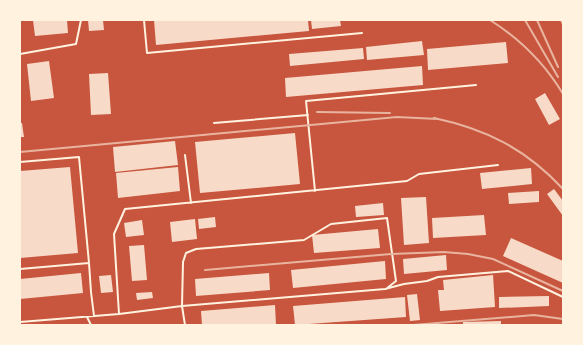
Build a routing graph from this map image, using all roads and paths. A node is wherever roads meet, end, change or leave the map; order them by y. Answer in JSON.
{"nodes":[{"id":1,"x":81,"y":20,"type":"edge"},
{"id":2,"x":144,"y":20,"type":"edge"},
{"id":3,"x":362,"y":32,"type":"dead end"},
{"id":4,"x":20,"y":54,"type":"edge"},
{"id":5,"x":476,"y":85,"type":"dead end"},
{"id":6,"x":308,"y":114,"type":"junction"},
{"id":7,"x":214,"y":123,"type":"dead end"},
{"id":8,"x":185,"y":155,"type":"dead end"},
{"id":9,"x":20,"y":162,"type":"edge"},
{"id":10,"x":498,"y":165,"type":"dead end"},
{"id":11,"x":315,"y":191,"type":"junction"},
{"id":12,"x":191,"y":203,"type":"junction"},
{"id":13,"x":89,"y":262,"type":"junction"},
{"id":14,"x":20,"y":269,"type":"edge"},
{"id":15,"x":385,"y":289,"type":"junction"},
{"id":16,"x":563,"y":297,"type":"edge"},
{"id":17,"x":182,"y":306,"type":"junction"},
{"id":18,"x":119,"y":314,"type":"junction"},
{"id":19,"x":94,"y":316,"type":"junction"},
{"id":20,"x":87,"y":317,"type":"junction"},
{"id":21,"x":20,"y":322,"type":"edge"},
{"id":22,"x":91,"y":325,"type":"edge"},
{"id":23,"x":185,"y":325,"type":"edge"}],
"edges":[{"from":1,"to":4,"type":"lane"},
{"from":2,"to":3,"type":"lane"},
{"from":5,"to":6,"type":"lane"},
{"from":6,"to":7,"type":"lane"},
{"from":6,"to":11,"type":"lane"},
{"from":8,"to":12,"type":"lane"},
{"from":9,"to":13,"type":"lane"},
{"from":10,"to":11,"type":"lane"},
{"from":11,"to":12,"type":"lane"},
{"from":12,"to":18,"type":"lane"},
{"from":13,"to":14,"type":"lane"},
{"from":13,"to":19,"type":"lane"},
{"from":15,"to":16,"type":"lane"},
{"from":15,"to":17,"type":"lane"},
{"from":15,"to":17,"type":"lane"},
{"from":17,"to":18,"type":"lane"},
{"from":17,"to":23,"type":"lane"},
{"from":18,"to":19,"type":"lane"},
{"from":19,"to":20,"type":"lane"},
{"from":20,"to":21,"type":"lane"},
{"from":20,"to":22,"type":"lane"}]}
